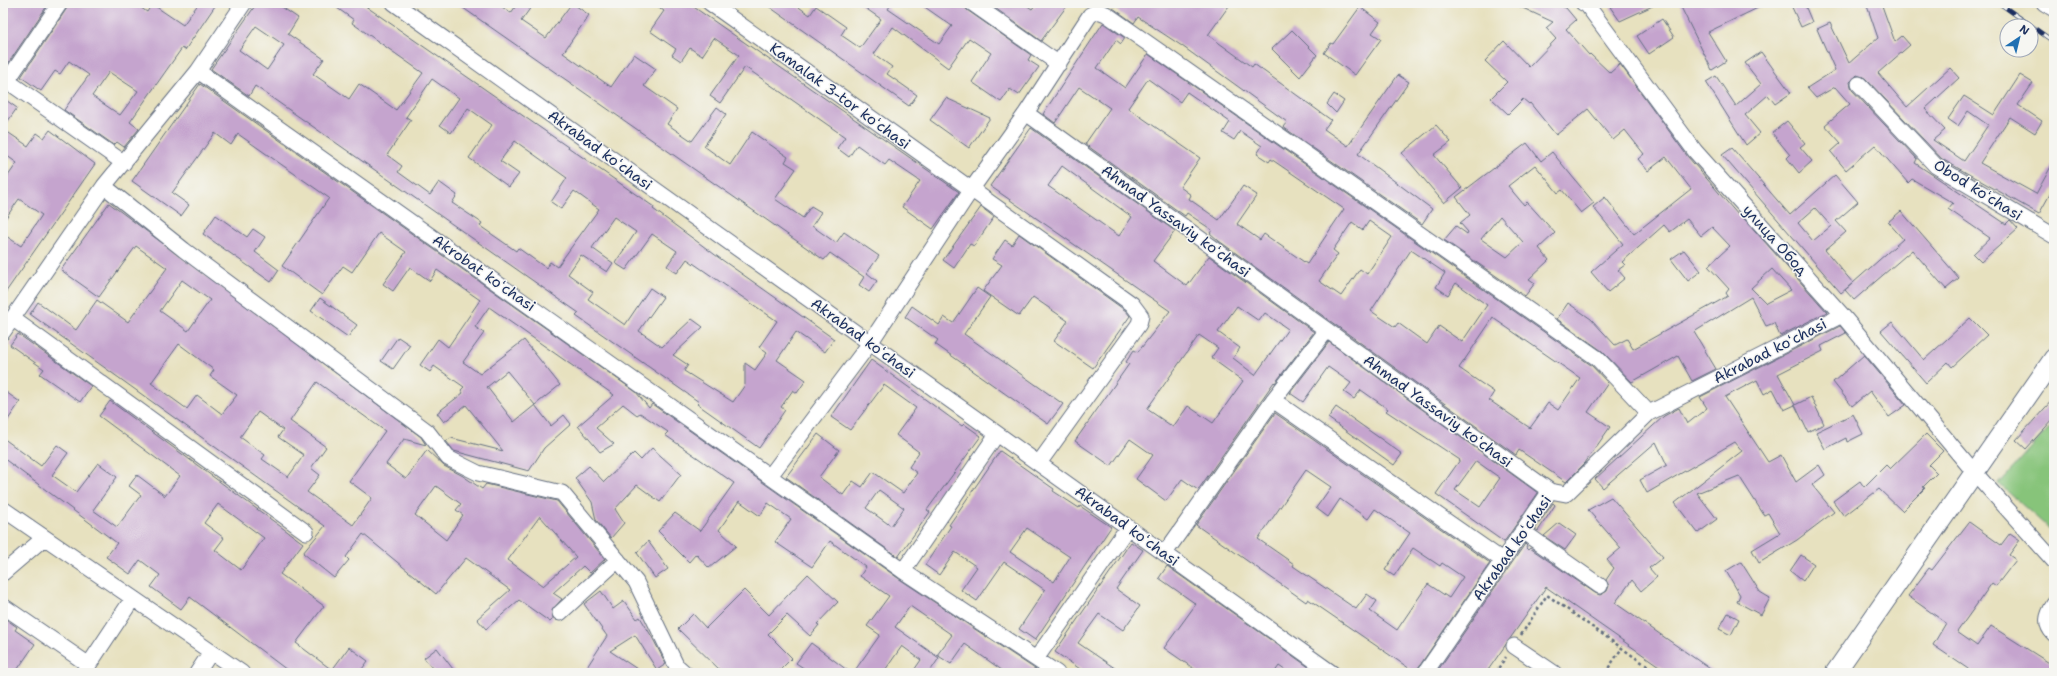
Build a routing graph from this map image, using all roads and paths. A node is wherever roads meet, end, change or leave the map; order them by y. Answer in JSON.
{"nodes":[{"id":1,"x":60,"y":3,"type":"edge"},
{"id":2,"x":244,"y":3,"type":"edge"},
{"id":3,"x":394,"y":3,"type":"edge"},
{"id":4,"x":710,"y":3,"type":"edge"},
{"id":5,"x":972,"y":3,"type":"edge"},
{"id":6,"x":2044,"y":3,"type":"edge"},
{"id":7,"x":1587,"y":4,"type":"edge"},
{"id":8,"x":1098,"y":7,"type":"edge"},
{"id":9,"x":2054,"y":9,"type":"edge"},
{"id":10,"x":1058,"y":64,"type":"junction"},
{"id":11,"x":198,"y":71,"type":"junction"},
{"id":12,"x":4,"y":82,"type":"edge"},
{"id":13,"x":1859,"y":84,"type":"dead end"},
{"id":14,"x":1026,"y":113,"type":"junction"},
{"id":15,"x":124,"y":163,"type":"junction"},
{"id":16,"x":104,"y":186,"type":"junction"},
{"id":17,"x":971,"y":190,"type":"junction"},
{"id":18,"x":2054,"y":236,"type":"edge"},
{"id":19,"x":1842,"y":315,"type":"junction"},
{"id":20,"x":12,"y":318,"type":"junction"},
{"id":21,"x":1327,"y":330,"type":"junction"},
{"id":22,"x":3,"y":332,"type":"edge"},
{"id":23,"x":870,"y":343,"type":"junction"},
{"id":24,"x":2051,"y":367,"type":"edge"},
{"id":25,"x":1273,"y":400,"type":"junction"},
{"id":26,"x":1649,"y":413,"type":"junction"},
{"id":27,"x":998,"y":434,"type":"junction"},
{"id":28,"x":1039,"y":463,"type":"junction"},
{"id":29,"x":1974,"y":472,"type":"junction"},
{"id":30,"x":770,"y":476,"type":"junction"},
{"id":31,"x":1550,"y":491,"type":"junction"},
{"id":32,"x":3,"y":509,"type":"edge"},
{"id":33,"x":1128,"y":527,"type":"junction"},
{"id":34,"x":1522,"y":531,"type":"junction"},
{"id":35,"x":306,"y":532,"type":"dead end"},
{"id":36,"x":44,"y":538,"type":"junction"},
{"id":37,"x":1165,"y":553,"type":"junction"},
{"id":38,"x":618,"y":560,"type":"junction"},
{"id":39,"x":1502,"y":560,"type":"junction"},
{"id":40,"x":2054,"y":561,"type":"edge"},
{"id":41,"x":903,"y":571,"type":"junction"},
{"id":42,"x":3,"y":573,"type":"edge"},
{"id":43,"x":1600,"y":586,"type":"dead end"},
{"id":44,"x":1547,"y":595,"type":"dead end"},
{"id":45,"x":133,"y":598,"type":"junction"},
{"id":46,"x":2054,"y":604,"type":"edge"},
{"id":47,"x":3,"y":606,"type":"edge"},
{"id":48,"x":560,"y":613,"type":"dead end"},
{"id":49,"x":2054,"y":634,"type":"edge"},
{"id":50,"x":1514,"y":646,"type":"dead end"},
{"id":51,"x":1622,"y":648,"type":"junction"},
{"id":52,"x":211,"y":652,"type":"junction"},
{"id":53,"x":1036,"y":659,"type":"junction"},
{"id":54,"x":86,"y":669,"type":"edge"},
{"id":55,"x":677,"y":670,"type":"edge"},
{"id":56,"x":197,"y":673,"type":"edge"},
{"id":57,"x":242,"y":673,"type":"edge"},
{"id":58,"x":1056,"y":673,"type":"edge"},
{"id":59,"x":1332,"y":673,"type":"edge"},
{"id":60,"x":1425,"y":673,"type":"edge"},
{"id":61,"x":1554,"y":673,"type":"edge"},
{"id":62,"x":1605,"y":673,"type":"edge"},
{"id":63,"x":1657,"y":673,"type":"edge"},
{"id":64,"x":1834,"y":673,"type":"edge"}],
"edges":[{"from":1,"to":12,"type":"street"},
{"from":2,"to":11,"type":"street"},
{"from":3,"to":23,"type":"street","name":"Akrabad koʻchasi"},
{"from":4,"to":17,"type":"street","name":"Kamalak 3-tor koʻchasi"},
{"from":5,"to":10,"type":"street"},
{"from":6,"to":9,"type":"street"},
{"from":7,"to":19,"type":"street","name":"улица Обод"},
{"from":8,"to":10,"type":"street"},
{"from":8,"to":26,"type":"street"},
{"from":10,"to":14,"type":"street"},
{"from":11,"to":15,"type":"street"},
{"from":11,"to":30,"type":"street","name":"Akrobat koʻchasi"},
{"from":12,"to":15,"type":"street"},
{"from":13,"to":18,"type":"street","name":"Obod koʻchasi"},
{"from":14,"to":17,"type":"street"},
{"from":14,"to":21,"type":"street","name":"Ahmad Yassaviy koʻchasi"},
{"from":15,"to":16,"type":"street"},
{"from":16,"to":20,"type":"street"},
{"from":16,"to":38,"type":"street"},
{"from":17,"to":23,"type":"street"},
{"from":17,"to":28,"type":"street","name":"Kamalak 3-tor koʻchasi"},
{"from":19,"to":26,"type":"street","name":"Akrabad koʻchasi"},
{"from":19,"to":29,"type":"street","name":"улица Обод"},
{"from":20,"to":22,"type":"street"},
{"from":20,"to":35,"type":"street"},
{"from":21,"to":25,"type":"street"},
{"from":21,"to":31,"type":"street","name":"Ahmad Yassaviy koʻchasi"},
{"from":23,"to":27,"type":"street","name":"Akrabad koʻchasi"},
{"from":23,"to":30,"type":"street"},
{"from":24,"to":29,"type":"main road"},
{"from":25,"to":37,"type":"street"},
{"from":25,"to":39,"type":"street"},
{"from":26,"to":31,"type":"street","name":"Akrabad koʻchasi"},
{"from":27,"to":28,"type":"street","name":"Akrabad koʻchasi"},
{"from":27,"to":41,"type":"street"},
{"from":28,"to":33,"type":"street","name":"Akrabad koʻchasi"},
{"from":29,"to":40,"type":"street","name":"улица Обод"},
{"from":29,"to":64,"type":"main road"},
{"from":30,"to":41,"type":"street","name":"Akrobat koʻchasi"},
{"from":31,"to":34,"type":"street","name":"Akrabad koʻchasi"},
{"from":32,"to":36,"type":"street"},
{"from":33,"to":37,"type":"street","name":"Akrabad koʻchasi"},
{"from":33,"to":53,"type":"street"},
{"from":34,"to":39,"type":"street","name":"Akrabad koʻchasi"},
{"from":34,"to":43,"type":"street"},
{"from":36,"to":42,"type":"street"},
{"from":36,"to":45,"type":"street"},
{"from":37,"to":59,"type":"street","name":"Akrabad koʻchasi"},
{"from":38,"to":48,"type":"street"},
{"from":38,"to":55,"type":"street"},
{"from":39,"to":60,"type":"street","name":"Akrabad koʻchasi"},
{"from":41,"to":53,"type":"street","name":"Akrobat koʻchasi"},
{"from":44,"to":51,"type":"path"},
{"from":45,"to":52,"type":"street"},
{"from":45,"to":54,"type":"street"},
{"from":46,"to":49,"type":"street"},
{"from":47,"to":54,"type":"street"},
{"from":50,"to":61,"type":"street"},
{"from":51,"to":62,"type":"path"},
{"from":51,"to":63,"type":"path"},
{"from":52,"to":56,"type":"street"},
{"from":52,"to":57,"type":"street"},
{"from":53,"to":58,"type":"street","name":"Akrobat koʻchasi"}]}
